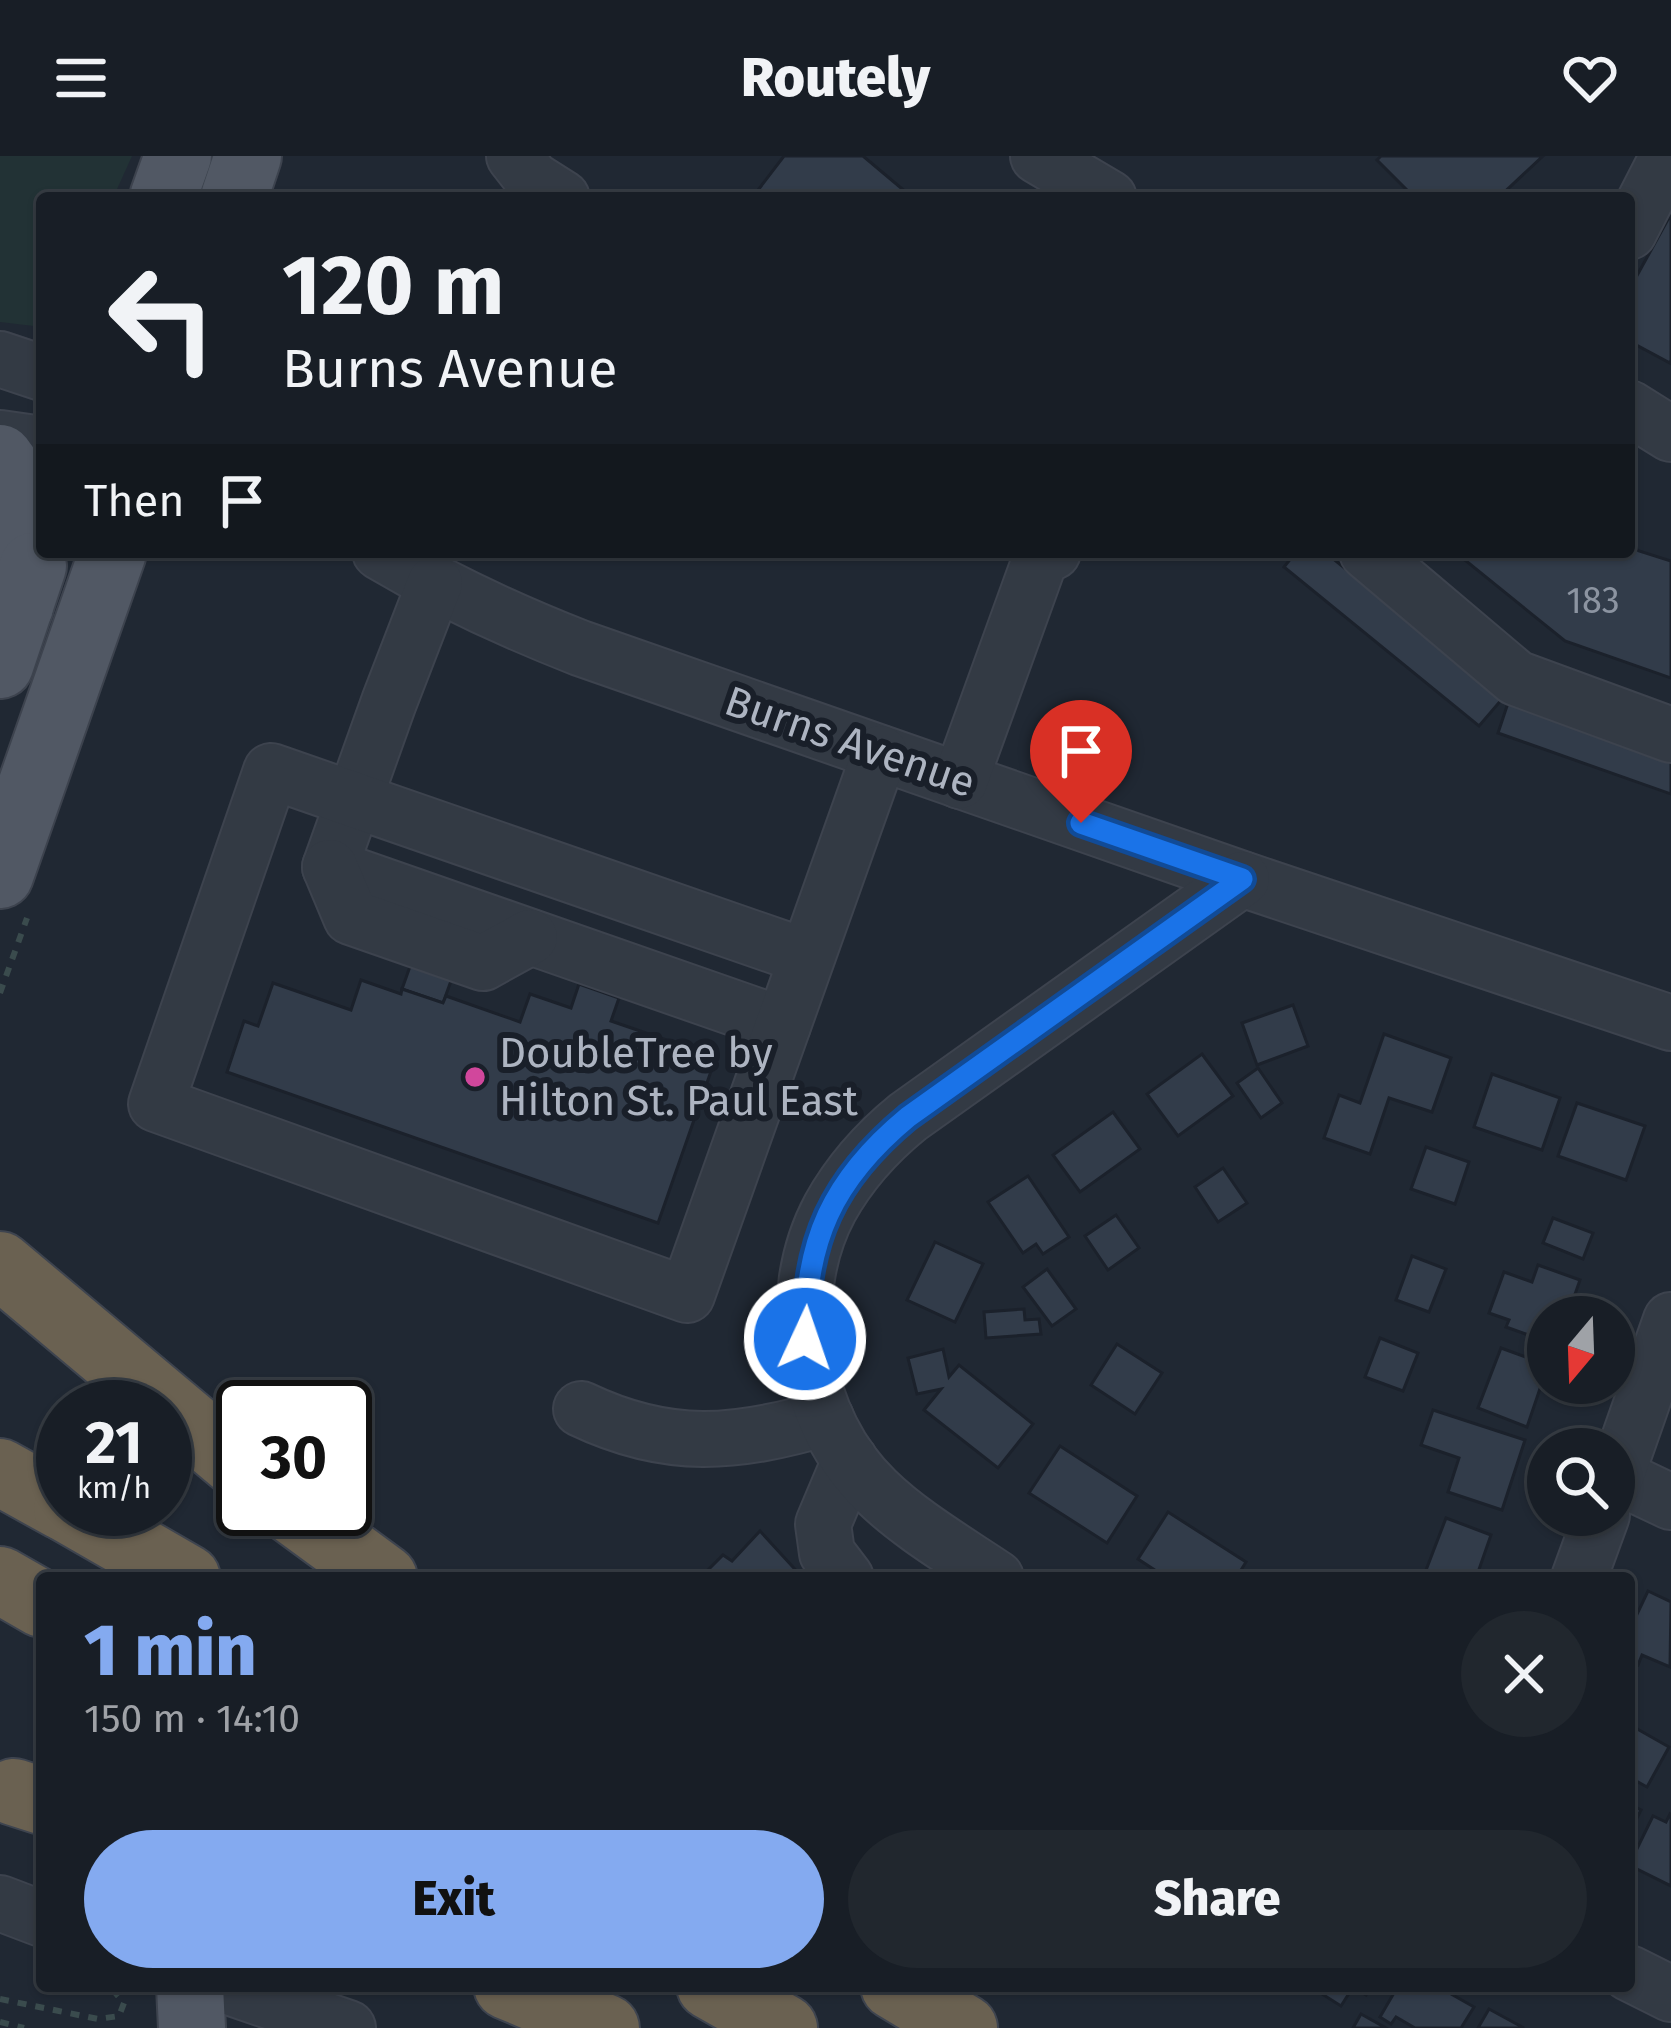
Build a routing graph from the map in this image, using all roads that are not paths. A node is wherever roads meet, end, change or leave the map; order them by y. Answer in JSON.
{"nodes":[{"id":1,"x":178,"y":156,"type":"edge"},
{"id":2,"x":248,"y":156,"type":"edge"},
{"id":3,"x":514,"y":156,"type":"edge"},
{"id":4,"x":1037,"y":156,"type":"edge"},
{"id":5,"x":1668,"y":156,"type":"edge"},
{"id":6,"x":165,"y":192,"type":"edge"},
{"id":7,"x":236,"y":192,"type":"edge"},
{"id":8,"x":553,"y":192,"type":"edge"},
{"id":9,"x":1026,"y":192,"type":"edge"},
{"id":10,"x":1099,"y":192,"type":"edge"},
{"id":11,"x":1635,"y":220,"type":"edge"},
{"id":12,"x":0,"y":359,"type":"edge"},
{"id":13,"x":36,"y":371,"type":"edge"},
{"id":14,"x":1635,"y":412,"type":"edge"},
{"id":15,"x":1671,"y":434,"type":"edge"},
{"id":16,"x":0,"y":438,"type":"edge"},
{"id":17,"x":36,"y":443,"type":"edge"},
{"id":18,"x":0,"y":458,"type":"edge"},
{"id":19,"x":36,"y":558,"type":"edge"},
{"id":20,"x":110,"y":558,"type":"edge"},
{"id":21,"x":391,"y":558,"type":"edge"},
{"id":22,"x":1041,"y":558,"type":"edge"},
{"id":23,"x":1374,"y":558,"type":"edge"},
{"id":24,"x":435,"y":583,"type":"junction"},
{"id":25,"x":10,"y":636,"type":"edge"},
{"id":26,"x":1671,"y":735,"type":"edge"},
{"id":27,"x":880,"y":752,"type":"junction"},
{"id":28,"x":960,"y":781,"type":"junction"},
{"id":29,"x":354,"y":798,"type":"junction"},
{"id":30,"x":0,"y":875,"type":"edge"},
{"id":31,"x":1242,"y":879,"type":"junction"},
{"id":32,"x":807,"y":957,"type":"junction"},
{"id":33,"x":1671,"y":1023,"type":"edge"},
{"id":34,"x":783,"y":1025,"type":"junction"},
{"id":35,"x":0,"y":1265,"type":"edge"},
{"id":36,"x":1671,"y":1320,"type":"edge"},
{"id":37,"x":581,"y":1409,"type":"dead end"},
{"id":38,"x":1633,"y":1428,"type":"edge"},
{"id":39,"x":838,"y":1439,"type":"junction"},
{"id":40,"x":216,"y":1446,"type":"edge"},
{"id":41,"x":0,"y":1472,"type":"edge"},
{"id":42,"x":36,"y":1492,"type":"edge"},
{"id":43,"x":1635,"y":1495,"type":"edge"},
{"id":44,"x":1671,"y":1502,"type":"edge"},
{"id":45,"x":114,"y":1536,"type":"edge"},
{"id":46,"x":327,"y":1536,"type":"edge"},
{"id":47,"x":1594,"y":1536,"type":"edge"},
{"id":48,"x":177,"y":1572,"type":"edge"},
{"id":49,"x":377,"y":1572,"type":"edge"},
{"id":50,"x":842,"y":1572,"type":"edge"},
{"id":51,"x":987,"y":1572,"type":"edge"},
{"id":52,"x":1581,"y":1572,"type":"edge"},
{"id":53,"x":0,"y":1580,"type":"edge"},
{"id":54,"x":36,"y":1601,"type":"edge"},
{"id":55,"x":0,"y":1903,"type":"edge"},
{"id":56,"x":36,"y":1917,"type":"edge"},
{"id":57,"x":1635,"y":1975,"type":"edge"},
{"id":58,"x":190,"y":1992,"type":"edge"},
{"id":59,"x":243,"y":1992,"type":"edge"},
{"id":60,"x":521,"y":1992,"type":"edge"},
{"id":61,"x":721,"y":1992,"type":"edge"},
{"id":62,"x":904,"y":1992,"type":"edge"},
{"id":63,"x":973,"y":1992,"type":"edge"},
{"id":64,"x":1671,"y":1994,"type":"edge"},
{"id":65,"x":192,"y":2028,"type":"edge"},
{"id":66,"x":348,"y":2028,"type":"edge"},
{"id":67,"x":606,"y":2028,"type":"edge"},
{"id":68,"x":784,"y":2028,"type":"edge"},
{"id":69,"x":964,"y":2028,"type":"edge"},
{"id":70,"x":1015,"y":2028,"type":"edge"}],
"edges":[{"from":1,"to":6,"type":"main road"},
{"from":2,"to":7,"type":"main road"},
{"from":3,"to":8,"type":"street"},
{"from":4,"to":9,"type":"street"},
{"from":4,"to":10,"type":"street"},
{"from":5,"to":11,"type":"street"},
{"from":12,"to":13,"type":"street"},
{"from":14,"to":15,"type":"street"},
{"from":16,"to":17,"type":"street"},
{"from":18,"to":25,"type":"main road"},
{"from":19,"to":25,"type":"main road"},
{"from":20,"to":30,"type":"main road"},
{"from":21,"to":24,"type":"street","name":"Burns Avenue"},
{"from":22,"to":28,"type":"street"},
{"from":23,"to":26,"type":"street"},
{"from":24,"to":27,"type":"street","name":"Burns Avenue"},
{"from":24,"to":29,"type":"street"},
{"from":27,"to":28,"type":"street","name":"Burns Avenue"},
{"from":27,"to":32,"type":"street"},
{"from":28,"to":31,"type":"street","name":"Burns Avenue"},
{"from":29,"to":32,"type":"street"},
{"from":29,"to":34,"type":"street"},
{"from":29,"to":34,"type":"street"},
{"from":31,"to":33,"type":"street","name":"Burns Avenue"},
{"from":31,"to":39,"type":"street"},
{"from":32,"to":34,"type":"street"},
{"from":35,"to":40,"type":"highway"},
{"from":36,"to":38,"type":"street"},
{"from":37,"to":39,"type":"street"},
{"from":39,"to":50,"type":"street"},
{"from":39,"to":51,"type":"street"},
{"from":41,"to":42,"type":"highway"},
{"from":43,"to":44,"type":"street"},
{"from":45,"to":48,"type":"highway"},
{"from":46,"to":49,"type":"highway"},
{"from":47,"to":52,"type":"street"},
{"from":53,"to":54,"type":"highway"},
{"from":55,"to":56,"type":"street"},
{"from":57,"to":64,"type":"street"},
{"from":58,"to":65,"type":"main road"},
{"from":59,"to":66,"type":"street"},
{"from":60,"to":67,"type":"highway"},
{"from":61,"to":68,"type":"highway"},
{"from":62,"to":69,"type":"highway"},
{"from":63,"to":70,"type":"highway"}]}
